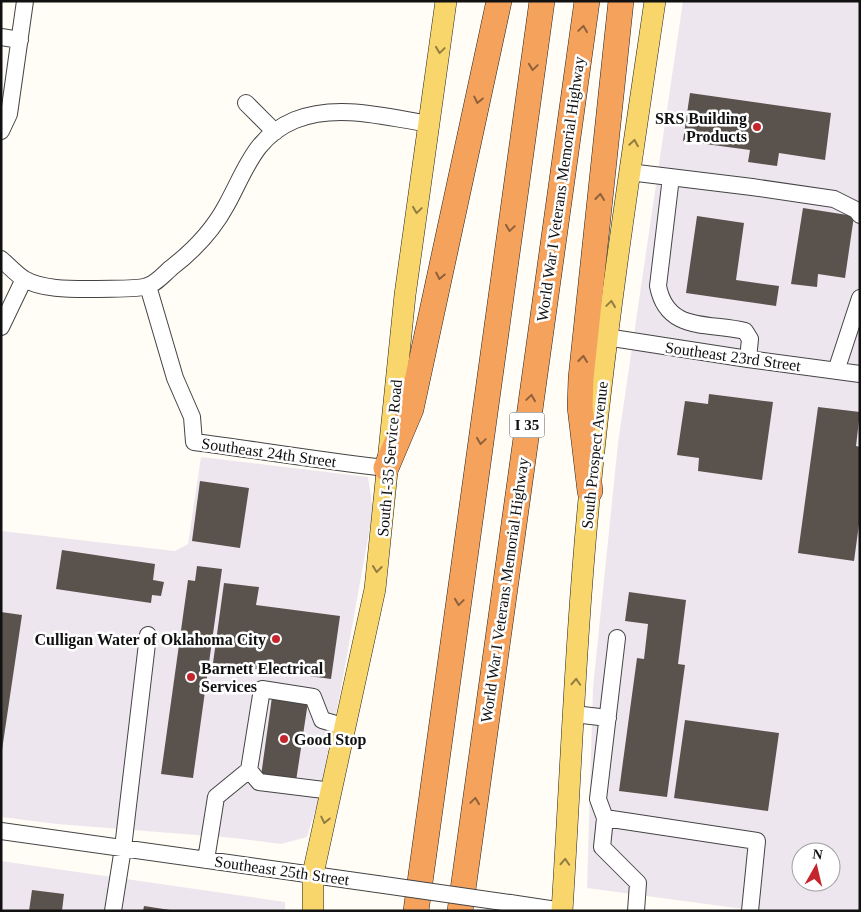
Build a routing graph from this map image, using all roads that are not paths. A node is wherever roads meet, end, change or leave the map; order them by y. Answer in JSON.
{"nodes":[{"id":1,"x":25,"y":1,"type":"edge"},
{"id":2,"x":446,"y":1,"type":"edge"},
{"id":3,"x":499,"y":1,"type":"edge"},
{"id":4,"x":542,"y":1,"type":"edge"},
{"id":5,"x":587,"y":1,"type":"edge"},
{"id":6,"x":621,"y":1,"type":"edge"},
{"id":7,"x":655,"y":1,"type":"edge"},
{"id":8,"x":1,"y":37,"type":"edge"},
{"id":9,"x":20,"y":40,"type":"junction"},
{"id":10,"x":246,"y":103,"type":"dead end"},
{"id":11,"x":430,"y":124,"type":"junction"},
{"id":12,"x":1,"y":131,"type":"edge"},
{"id":13,"x":275,"y":132,"type":"junction"},
{"id":14,"x":629,"y":172,"type":"junction"},
{"id":15,"x":671,"y":177,"type":"junction"},
{"id":16,"x":860,"y":215,"type":"edge"},
{"id":17,"x":1,"y":259,"type":"edge"},
{"id":18,"x":24,"y":279,"type":"junction"},
{"id":19,"x":148,"y":286,"type":"junction"},
{"id":20,"x":860,"y":298,"type":"edge"},
{"id":21,"x":1,"y":327,"type":"edge"},
{"id":22,"x":606,"y":337,"type":"junction"},
{"id":23,"x":748,"y":359,"type":"junction"},
{"id":24,"x":836,"y":371,"type":"junction"},
{"id":25,"x":860,"y":374,"type":"edge"},
{"id":26,"x":386,"y":468,"type":"junction"},
{"id":27,"x":590,"y":492,"type":"junction"},
{"id":28,"x":148,"y":635,"type":"dead end"},
{"id":29,"x":617,"y":638,"type":"dead end"},
{"id":30,"x":574,"y":714,"type":"junction"},
{"id":31,"x":608,"y":718,"type":"junction"},
{"id":32,"x":346,"y":727,"type":"junction"},
{"id":33,"x":249,"y":770,"type":"junction"},
{"id":34,"x":332,"y":791,"type":"junction"},
{"id":35,"x":605,"y":818,"type":"junction"},
{"id":36,"x":1,"y":831,"type":"edge"},
{"id":37,"x":123,"y":848,"type":"junction"},
{"id":38,"x":206,"y":860,"type":"junction"},
{"id":39,"x":314,"y":874,"type":"junction"},
{"id":40,"x":112,"y":911,"type":"edge"},
{"id":41,"x":313,"y":911,"type":"edge"},
{"id":42,"x":416,"y":911,"type":"edge"},
{"id":43,"x":460,"y":911,"type":"edge"},
{"id":44,"x":562,"y":911,"type":"edge"},
{"id":45,"x":636,"y":911,"type":"edge"},
{"id":46,"x":750,"y":911,"type":"edge"}],
"edges":[{"from":1,"to":9,"type":"street"},
{"from":2,"to":11,"type":"main road","name":"South I-35 Service Road","one_way":true},
{"from":3,"to":26,"type":"highway","one_way":true},
{"from":4,"to":42,"type":"highway","number":"I 35","one_way":true},
{"from":43,"to":5,"type":"highway","name":"World War I Veterans Memorial Highway","number":"I 35","one_way":true},
{"from":27,"to":6,"type":"highway","one_way":true},
{"from":14,"to":7,"type":"main road","name":"South Prospect Avenue","one_way":true},
{"from":8,"to":9,"type":"street"},
{"from":9,"to":12,"type":"street"},
{"from":10,"to":13,"type":"street"},
{"from":11,"to":13,"type":"street"},
{"from":11,"to":26,"type":"main road","name":"South I-35 Service Road","one_way":true},
{"from":13,"to":19,"type":"street"},
{"from":14,"to":15,"type":"street"},
{"from":22,"to":14,"type":"main road","name":"South Prospect Avenue","one_way":true},
{"from":15,"to":16,"type":"street"},
{"from":15,"to":23,"type":"street"},
{"from":17,"to":18,"type":"street"},
{"from":18,"to":19,"type":"street"},
{"from":18,"to":21,"type":"street"},
{"from":19,"to":26,"type":"street","name":"Southeast 24th Street"},
{"from":20,"to":24,"type":"street"},
{"from":22,"to":23,"type":"street","name":"Southeast 23rd Street"},
{"from":22,"to":27,"type":"main road","name":"South Prospect Avenue"},
{"from":23,"to":24,"type":"street","name":"Southeast 23rd Street"},
{"from":24,"to":25,"type":"street","name":"Southeast 23rd Street"},
{"from":26,"to":32,"type":"main road","name":"South I-35 Service Road","one_way":true},
{"from":30,"to":27,"type":"main road","name":"South Prospect Avenue","one_way":true},
{"from":28,"to":37,"type":"street"},
{"from":29,"to":31,"type":"street"},
{"from":30,"to":31,"type":"street"},
{"from":44,"to":30,"type":"main road","name":"South Prospect Avenue","one_way":true},
{"from":31,"to":35,"type":"street"},
{"from":32,"to":33,"type":"street"},
{"from":32,"to":34,"type":"main road","name":"South I-35 Service Road"},
{"from":33,"to":34,"type":"street"},
{"from":33,"to":38,"type":"street"},
{"from":34,"to":39,"type":"main road","name":"South I-35 Service Road","one_way":true},
{"from":35,"to":45,"type":"street"},
{"from":35,"to":46,"type":"street"},
{"from":36,"to":37,"type":"street","name":"Southeast 25th Street"},
{"from":37,"to":38,"type":"street","name":"Southeast 25th Street"},
{"from":37,"to":40,"type":"street"},
{"from":38,"to":39,"type":"street","name":"Southeast 25th Street"},
{"from":39,"to":41,"type":"main road","name":"South I-35 Service Road"},
{"from":39,"to":44,"type":"street","name":"Southeast 25th Street","bridge":true}]}
